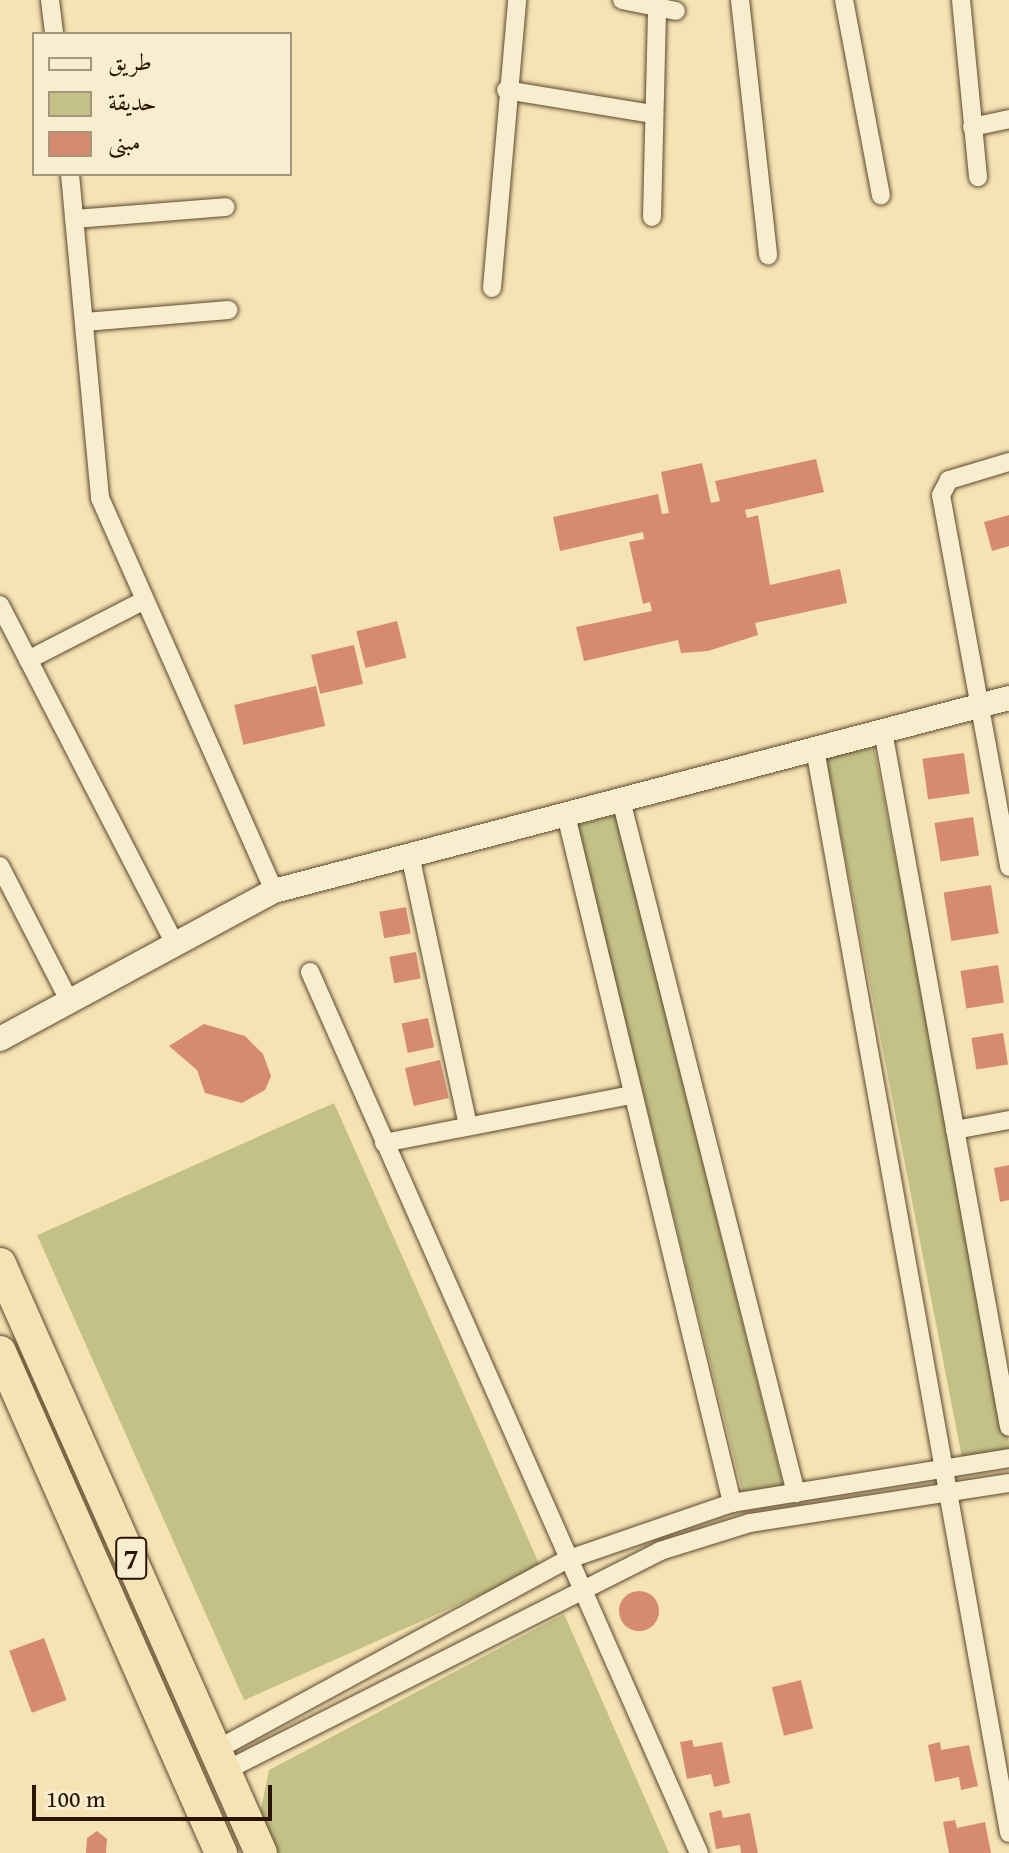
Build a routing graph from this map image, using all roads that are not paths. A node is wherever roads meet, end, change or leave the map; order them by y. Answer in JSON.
{"nodes":[{"id":1,"x":50,"y":0,"type":"edge"},
{"id":2,"x":517,"y":0,"type":"edge"},
{"id":3,"x":622,"y":0,"type":"edge"},
{"id":4,"x":740,"y":0,"type":"edge"},
{"id":5,"x":844,"y":0,"type":"edge"},
{"id":6,"x":961,"y":0,"type":"edge"},
{"id":7,"x":657,"y":7,"type":"junction"},
{"id":8,"x":676,"y":11,"type":"dead end"},
{"id":9,"x":54,"y":32,"type":"edge"},
{"id":10,"x":506,"y":90,"type":"junction"},
{"id":11,"x":652,"y":114,"type":"junction"},
{"id":12,"x":1009,"y":119,"type":"edge"},
{"id":13,"x":972,"y":127,"type":"junction"},
{"id":14,"x":70,"y":176,"type":"edge"},
{"id":15,"x":978,"y":177,"type":"dead end"},
{"id":16,"x":881,"y":196,"type":"dead end"},
{"id":17,"x":226,"y":207,"type":"dead end"},
{"id":18,"x":652,"y":217,"type":"dead end"},
{"id":19,"x":74,"y":219,"type":"junction"},
{"id":20,"x":768,"y":255,"type":"dead end"},
{"id":21,"x":492,"y":288,"type":"dead end"},
{"id":22,"x":229,"y":310,"type":"dead end"},
{"id":23,"x":85,"y":322,"type":"junction"},
{"id":24,"x":1009,"y":462,"type":"edge"},
{"id":25,"x":143,"y":601,"type":"junction"},
{"id":26,"x":0,"y":605,"type":"edge"},
{"id":27,"x":28,"y":660,"type":"junction"},
{"id":28,"x":1009,"y":698,"type":"edge"},
{"id":29,"x":978,"y":706,"type":"junction"},
{"id":30,"x":883,"y":731,"type":"junction"},
{"id":31,"x":815,"y":749,"type":"junction"},
{"id":32,"x":621,"y":800,"type":"junction"},
{"id":33,"x":566,"y":815,"type":"junction"},
{"id":34,"x":410,"y":855,"type":"junction"},
{"id":35,"x":0,"y":866,"type":"edge"},
{"id":36,"x":1009,"y":867,"type":"edge"},
{"id":37,"x":274,"y":891,"type":"junction"},
{"id":38,"x":175,"y":944,"type":"junction"},
{"id":39,"x":310,"y":972,"type":"dead end"},
{"id":40,"x":69,"y":1000,"type":"junction"},
{"id":41,"x":0,"y":1039,"type":"edge"},
{"id":42,"x":632,"y":1095,"type":"junction"},
{"id":43,"x":1009,"y":1120,"type":"edge"},
{"id":44,"x":468,"y":1126,"type":"junction"},
{"id":45,"x":955,"y":1130,"type":"junction"},
{"id":46,"x":384,"y":1143,"type":"junction"},
{"id":47,"x":0,"y":1264,"type":"edge"},
{"id":48,"x":0,"y":1352,"type":"edge"},
{"id":49,"x":1009,"y":1427,"type":"edge"},
{"id":50,"x":1009,"y":1458,"type":"edge"},
{"id":51,"x":946,"y":1470,"type":"junction"},
{"id":52,"x":1009,"y":1483,"type":"edge"},
{"id":53,"x":950,"y":1491,"type":"junction"},
{"id":54,"x":796,"y":1493,"type":"junction"},
{"id":55,"x":732,"y":1503,"type":"junction"},
{"id":56,"x":566,"y":1560,"type":"junction"},
{"id":57,"x":577,"y":1588,"type":"junction"},
{"id":58,"x":177,"y":1750,"type":"junction"},
{"id":59,"x":216,"y":1751,"type":"junction"},
{"id":60,"x":1009,"y":1833,"type":"edge"},
{"id":61,"x":221,"y":1853,"type":"edge"},
{"id":62,"x":261,"y":1853,"type":"edge"},
{"id":63,"x":699,"y":1853,"type":"edge"}],
"edges":[{"from":1,"to":9,"type":"street"},
{"from":2,"to":10,"type":"street"},
{"from":3,"to":7,"type":"street"},
{"from":4,"to":20,"type":"street"},
{"from":5,"to":16,"type":"street"},
{"from":6,"to":13,"type":"street"},
{"from":7,"to":8,"type":"street"},
{"from":7,"to":11,"type":"street"},
{"from":10,"to":11,"type":"street"},
{"from":10,"to":21,"type":"street"},
{"from":11,"to":18,"type":"street"},
{"from":12,"to":13,"type":"street"},
{"from":13,"to":15,"type":"street"},
{"from":14,"to":19,"type":"street"},
{"from":17,"to":19,"type":"street"},
{"from":19,"to":23,"type":"street"},
{"from":22,"to":23,"type":"street"},
{"from":23,"to":25,"type":"street"},
{"from":24,"to":29,"type":"street"},
{"from":25,"to":27,"type":"street"},
{"from":25,"to":37,"type":"street"},
{"from":26,"to":27,"type":"street"},
{"from":27,"to":38,"type":"street"},
{"from":28,"to":29,"type":"street"},
{"from":29,"to":30,"type":"street"},
{"from":29,"to":36,"type":"street"},
{"from":30,"to":31,"type":"street"},
{"from":30,"to":45,"type":"street"},
{"from":31,"to":32,"type":"street"},
{"from":31,"to":51,"type":"street"},
{"from":32,"to":33,"type":"street"},
{"from":32,"to":54,"type":"street"},
{"from":33,"to":34,"type":"street"},
{"from":33,"to":42,"type":"street"},
{"from":34,"to":37,"type":"street"},
{"from":34,"to":44,"type":"street"},
{"from":35,"to":40,"type":"street"},
{"from":37,"to":38,"type":"street"},
{"from":38,"to":40,"type":"street"},
{"from":39,"to":46,"type":"street"},
{"from":40,"to":41,"type":"street"},
{"from":42,"to":44,"type":"street"},
{"from":42,"to":55,"type":"street"},
{"from":43,"to":45,"type":"street"},
{"from":44,"to":46,"type":"street"},
{"from":45,"to":49,"type":"street"},
{"from":46,"to":56,"type":"street"},
{"from":47,"to":59,"type":"highway","number":"7"},
{"from":48,"to":58,"type":"highway","number":"7"},
{"from":50,"to":51,"type":"street"},
{"from":51,"to":53,"type":"street"},
{"from":51,"to":54,"type":"street"},
{"from":52,"to":53,"type":"street"},
{"from":53,"to":57,"type":"street"},
{"from":53,"to":60,"type":"street"},
{"from":54,"to":55,"type":"street"},
{"from":55,"to":56,"type":"street"},
{"from":56,"to":57,"type":"street"},
{"from":56,"to":59,"type":"street"},
{"from":57,"to":59,"type":"street"},
{"from":57,"to":63,"type":"street"},
{"from":58,"to":59,"type":"highway"},
{"from":58,"to":61,"type":"highway","number":"7"},
{"from":59,"to":62,"type":"highway","number":"7"}]}
